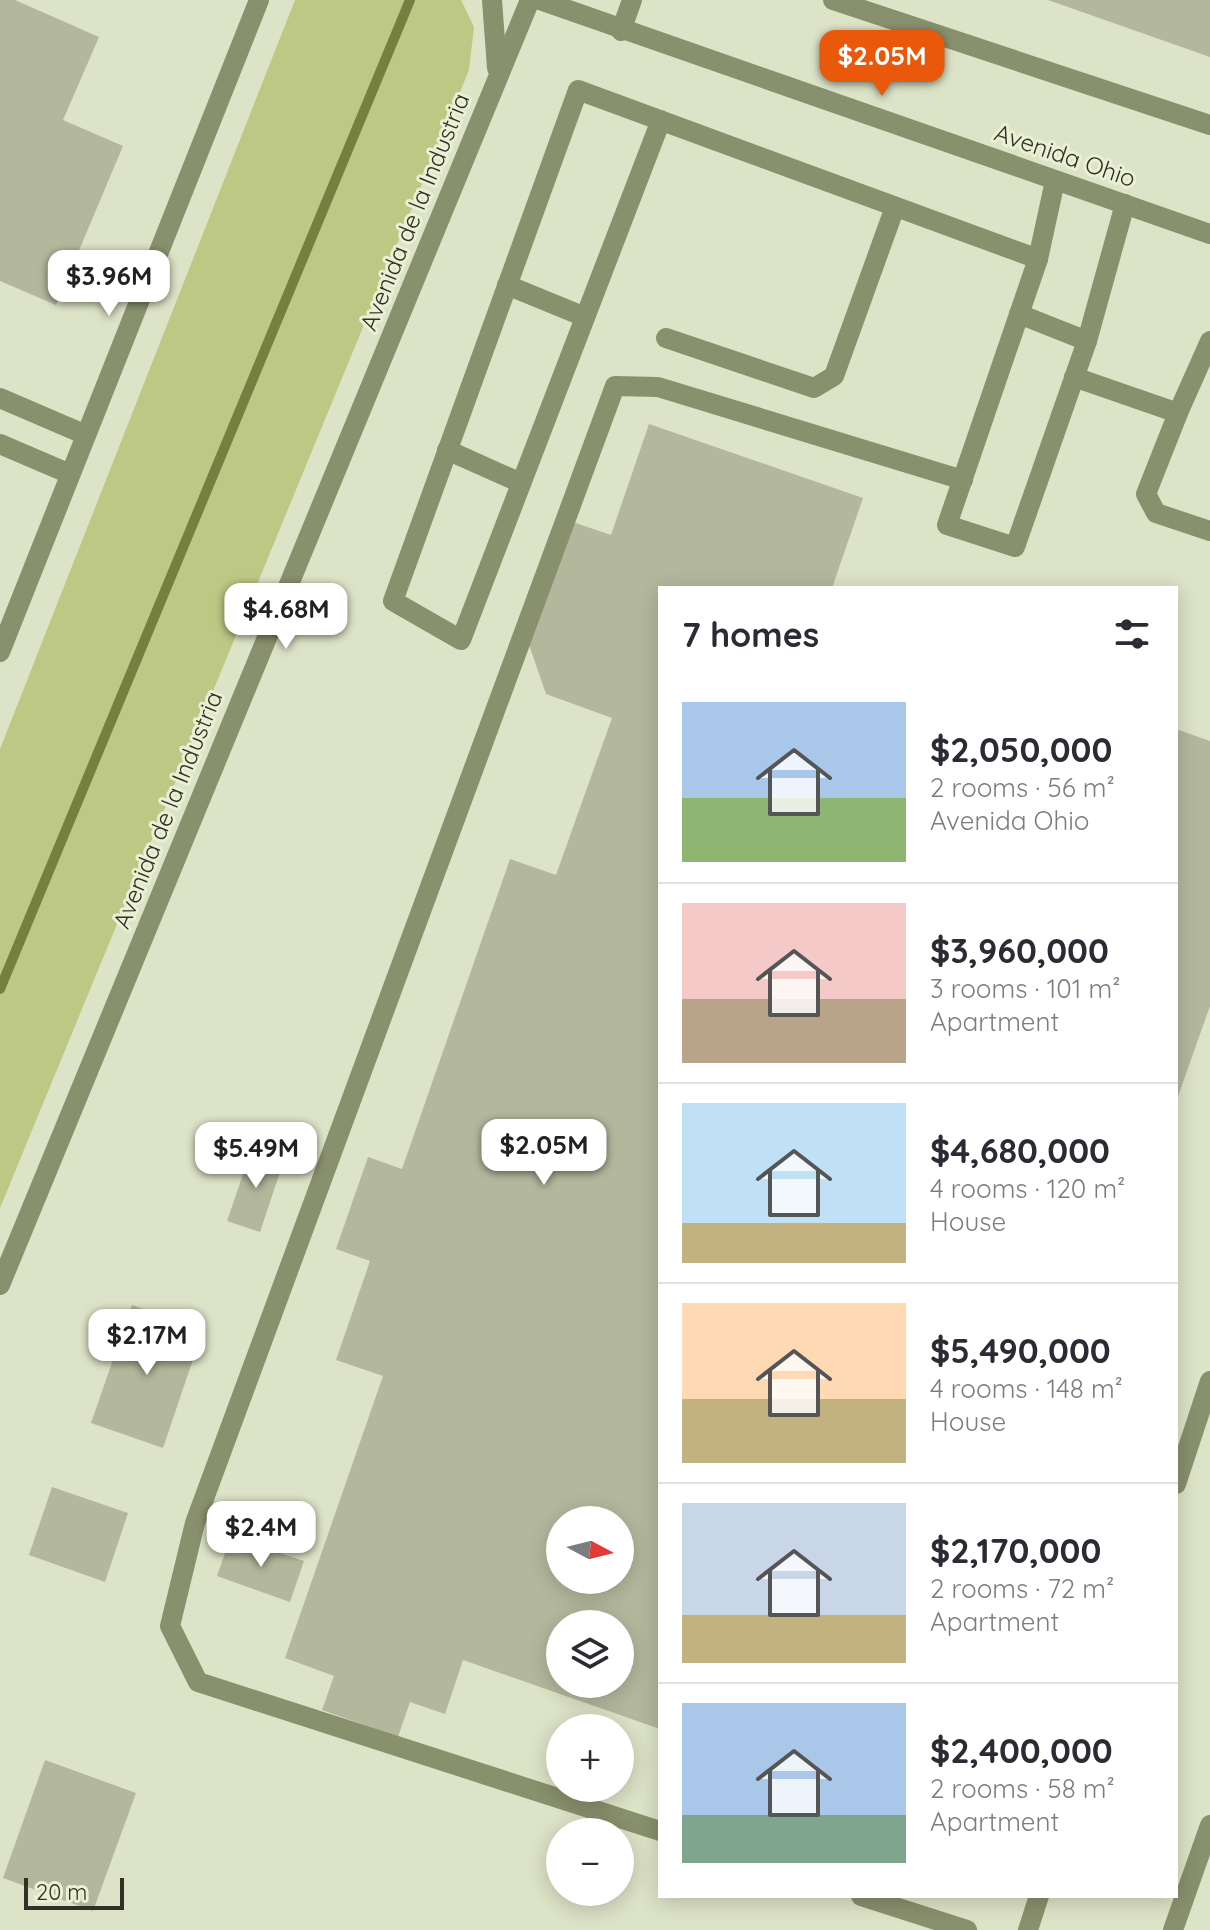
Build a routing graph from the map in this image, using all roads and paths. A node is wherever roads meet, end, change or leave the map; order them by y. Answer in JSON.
{"nodes":[{"id":1,"x":259,"y":0,"type":"edge"},
{"id":2,"x":492,"y":0,"type":"edge"},
{"id":3,"x":530,"y":0,"type":"edge"},
{"id":4,"x":540,"y":0,"type":"edge"},
{"id":5,"x":632,"y":0,"type":"edge"},
{"id":6,"x":833,"y":0,"type":"edge"},
{"id":7,"x":621,"y":31,"type":"junction"},
{"id":8,"x":496,"y":86,"type":"junction"},
{"id":9,"x":661,"y":120,"type":"junction"},
{"id":10,"x":1210,"y":125,"type":"edge"},
{"id":11,"x":1055,"y":181,"type":"junction"},
{"id":12,"x":1125,"y":204,"type":"junction"},
{"id":13,"x":895,"y":207,"type":"junction"},
{"id":14,"x":1210,"y":234,"type":"edge"},
{"id":15,"x":1038,"y":259,"type":"junction"},
{"id":16,"x":507,"y":285,"type":"junction"},
{"id":17,"x":1019,"y":314,"type":"junction"},
{"id":18,"x":585,"y":317,"type":"junction"},
{"id":19,"x":666,"y":338,"type":"dead end"},
{"id":20,"x":1087,"y":341,"type":"junction"},
{"id":21,"x":1210,"y":341,"type":"edge"},
{"id":22,"x":1074,"y":377,"type":"junction"},
{"id":23,"x":0,"y":398,"type":"edge"},
{"id":24,"x":1178,"y":413,"type":"junction"},
{"id":25,"x":86,"y":435,"type":"junction"},
{"id":26,"x":0,"y":444,"type":"edge"},
{"id":27,"x":447,"y":450,"type":"junction"},
{"id":28,"x":70,"y":474,"type":"junction"},
{"id":29,"x":963,"y":480,"type":"junction"},
{"id":30,"x":521,"y":483,"type":"junction"},
{"id":31,"x":1210,"y":531,"type":"edge"},
{"id":32,"x":0,"y":652,"type":"edge"},
{"id":33,"x":0,"y":1285,"type":"edge"},
{"id":34,"x":1210,"y":1381,"type":"edge"},
{"id":35,"x":1178,"y":1478,"type":"edge"},
{"id":36,"x":1210,"y":1825,"type":"edge"},
{"id":37,"x":658,"y":1830,"type":"edge"},
{"id":38,"x":867,"y":1898,"type":"edge"},
{"id":39,"x":1038,"y":1898,"type":"edge"},
{"id":40,"x":967,"y":1930,"type":"edge"},
{"id":41,"x":1028,"y":1930,"type":"edge"},
{"id":42,"x":1173,"y":1930,"type":"edge"}],
"edges":[{"from":1,"to":25,"type":"street"},
{"from":2,"to":8,"type":"street"},
{"from":3,"to":8,"type":"street","name":"Avenida de la Industria"},
{"from":4,"to":7,"type":"street","name":"Avenida Ohio"},
{"from":5,"to":7,"type":"street"},
{"from":6,"to":10,"type":"street"},
{"from":7,"to":11,"type":"street","name":"Avenida Ohio"},
{"from":8,"to":33,"type":"street","name":"Avenida de la Industria"},
{"from":9,"to":13,"type":"street"},
{"from":9,"to":16,"type":"street"},
{"from":9,"to":18,"type":"street"},
{"from":11,"to":12,"type":"street","name":"Avenida Ohio"},
{"from":11,"to":15,"type":"street"},
{"from":12,"to":14,"type":"street","name":"Avenida Ohio"},
{"from":12,"to":20,"type":"street"},
{"from":13,"to":15,"type":"street"},
{"from":13,"to":19,"type":"street"},
{"from":15,"to":17,"type":"street"},
{"from":16,"to":18,"type":"street"},
{"from":16,"to":27,"type":"street"},
{"from":17,"to":20,"type":"street"},
{"from":17,"to":29,"type":"street"},
{"from":18,"to":30,"type":"street"},
{"from":20,"to":22,"type":"street"},
{"from":21,"to":24,"type":"street"},
{"from":22,"to":24,"type":"street"},
{"from":22,"to":29,"type":"street"},
{"from":23,"to":25,"type":"street"},
{"from":24,"to":31,"type":"street"},
{"from":25,"to":28,"type":"street"},
{"from":26,"to":28,"type":"street"},
{"from":27,"to":30,"type":"street"},
{"from":27,"to":30,"type":"street"},
{"from":28,"to":32,"type":"street"},
{"from":29,"to":37,"type":"street"},
{"from":34,"to":35,"type":"street"},
{"from":36,"to":42,"type":"street"},
{"from":38,"to":40,"type":"street"},
{"from":39,"to":41,"type":"street"}]}
